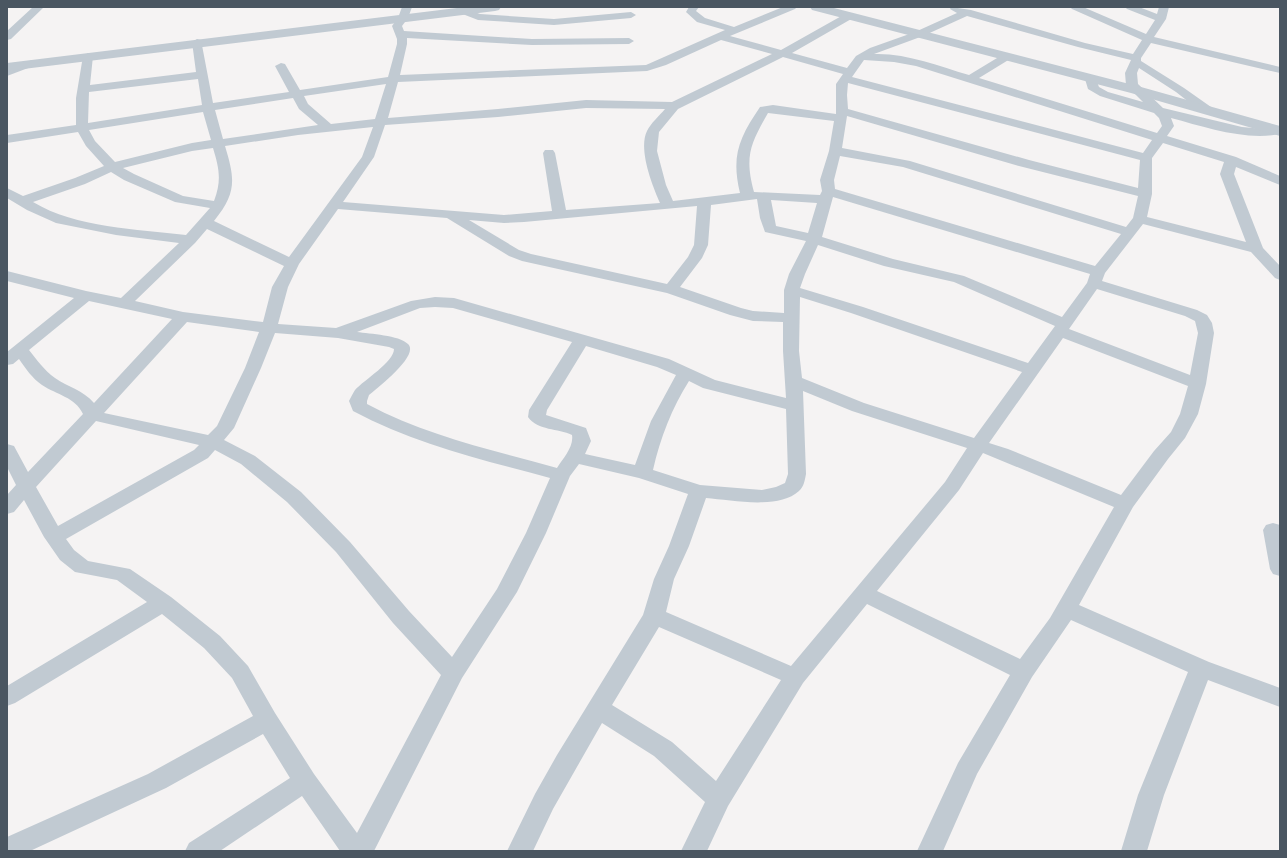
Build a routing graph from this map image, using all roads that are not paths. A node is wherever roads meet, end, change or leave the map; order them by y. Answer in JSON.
{"nodes":[{"id":1,"x":39,"y":7,"type":"edge"},
{"id":2,"x":495,"y":7,"type":"edge"},
{"id":3,"x":694,"y":7,"type":"edge"},
{"id":4,"x":792,"y":7,"type":"edge"},
{"id":5,"x":816,"y":7,"type":"edge"},
{"id":6,"x":950,"y":7,"type":"edge"},
{"id":7,"x":1076,"y":7,"type":"edge"},
{"id":8,"x":1130,"y":7,"type":"edge"},
{"id":9,"x":967,"y":10,"type":"edge"},
{"id":10,"x":464,"y":11,"type":"junction"},
{"id":11,"x":631,"y":11,"type":"edge"},
{"id":12,"x":405,"y":12,"type":"edge"},
{"id":13,"x":1163,"y":13,"type":"edge"},
{"id":14,"x":849,"y":16,"type":"junction"},
{"id":15,"x":735,"y":30,"type":"junction"},
{"id":16,"x":400,"y":34,"type":"junction"},
{"id":17,"x":919,"y":34,"type":"junction"},
{"id":18,"x":7,"y":37,"type":"edge"},
{"id":19,"x":720,"y":37,"type":"junction"},
{"id":20,"x":1148,"y":39,"type":"junction"},
{"id":21,"x":629,"y":41,"type":"junction"},
{"id":22,"x":197,"y":42,"type":"junction"},
{"id":23,"x":781,"y":53,"type":"junction"},
{"id":24,"x":88,"y":56,"type":"junction"},
{"id":25,"x":1006,"y":57,"type":"junction"},
{"id":26,"x":860,"y":58,"type":"junction"},
{"id":27,"x":1136,"y":60,"type":"junction"},
{"id":28,"x":32,"y":63,"type":"junction"},
{"id":29,"x":7,"y":66,"type":"edge"},
{"id":30,"x":281,"y":66,"type":"dead end"},
{"id":31,"x":626,"y":69,"type":"junction"},
{"id":32,"x":1280,"y":70,"type":"edge"},
{"id":33,"x":7,"y":73,"type":"edge"},
{"id":34,"x":202,"y":75,"type":"junction"},
{"id":35,"x":847,"y":75,"type":"junction"},
{"id":36,"x":394,"y":79,"type":"junction"},
{"id":37,"x":970,"y":79,"type":"junction"},
{"id":38,"x":1092,"y":84,"type":"junction"},
{"id":39,"x":84,"y":89,"type":"junction"},
{"id":40,"x":1136,"y":90,"type":"junction"},
{"id":41,"x":295,"y":94,"type":"junction"},
{"id":42,"x":257,"y":101,"type":"junction"},
{"id":43,"x":674,"y":106,"type":"junction"},
{"id":44,"x":208,"y":108,"type":"junction"},
{"id":45,"x":1207,"y":110,"type":"junction"},
{"id":46,"x":1160,"y":112,"type":"junction"},
{"id":47,"x":1082,"y":113,"type":"junction"},
{"id":48,"x":841,"y":115,"type":"junction"},
{"id":49,"x":1280,"y":117,"type":"edge"},
{"id":50,"x":381,"y":122,"type":"junction"},
{"id":51,"x":213,"y":125,"type":"junction"},
{"id":52,"x":1264,"y":126,"type":"junction"},
{"id":53,"x":327,"y":127,"type":"junction"},
{"id":54,"x":82,"y":128,"type":"junction"},
{"id":55,"x":1280,"y":131,"type":"edge"},
{"id":56,"x":1159,"y":138,"type":"junction"},
{"id":57,"x":7,"y":139,"type":"edge"},
{"id":58,"x":218,"y":143,"type":"junction"},
{"id":59,"x":835,"y":151,"type":"junction"},
{"id":60,"x":549,"y":153,"type":"dead end"},
{"id":61,"x":1146,"y":158,"type":"junction"},
{"id":62,"x":1231,"y":160,"type":"junction"},
{"id":63,"x":112,"y":167,"type":"junction"},
{"id":64,"x":1280,"y":181,"type":"edge"},
{"id":65,"x":7,"y":192,"type":"edge"},
{"id":66,"x":1145,"y":194,"type":"junction"},
{"id":67,"x":763,"y":195,"type":"junction"},
{"id":68,"x":827,"y":195,"type":"junction"},
{"id":69,"x":748,"y":196,"type":"junction"},
{"id":70,"x":22,"y":201,"type":"junction"},
{"id":71,"x":704,"y":201,"type":"junction"},
{"id":72,"x":334,"y":205,"type":"junction"},
{"id":73,"x":218,"y":206,"type":"junction"},
{"id":74,"x":668,"y":206,"type":"junction"},
{"id":75,"x":448,"y":215,"type":"junction"},
{"id":76,"x":560,"y":215,"type":"junction"},
{"id":77,"x":205,"y":222,"type":"junction"},
{"id":78,"x":1134,"y":226,"type":"junction"},
{"id":79,"x":814,"y":239,"type":"junction"},
{"id":80,"x":190,"y":240,"type":"junction"},
{"id":81,"x":1256,"y":249,"type":"junction"},
{"id":82,"x":292,"y":264,"type":"junction"},
{"id":83,"x":1280,"y":275,"type":"edge"},
{"id":84,"x":7,"y":276,"type":"edge"},
{"id":85,"x":1096,"y":278,"type":"junction"},
{"id":86,"x":671,"y":289,"type":"junction"},
{"id":87,"x":792,"y":290,"type":"junction"},
{"id":88,"x":86,"y":296,"type":"junction"},
{"id":89,"x":124,"y":303,"type":"junction"},
{"id":90,"x":183,"y":317,"type":"junction"},
{"id":91,"x":792,"y":318,"type":"junction"},
{"id":92,"x":269,"y":328,"type":"junction"},
{"id":93,"x":1062,"y":328,"type":"junction"},
{"id":94,"x":338,"y":333,"type":"junction"},
{"id":95,"x":581,"y":340,"type":"junction"},
{"id":96,"x":14,"y":354,"type":"edge"},
{"id":97,"x":1032,"y":370,"type":"junction"},
{"id":98,"x":685,"y":373,"type":"junction"},
{"id":99,"x":794,"y":381,"type":"junction"},
{"id":100,"x":1197,"y":384,"type":"junction"},
{"id":101,"x":795,"y":406,"type":"junction"},
{"id":102,"x":92,"y":415,"type":"junction"},
{"id":103,"x":213,"y":442,"type":"junction"},
{"id":104,"x":978,"y":446,"type":"junction"},
{"id":105,"x":7,"y":450,"type":"edge"},
{"id":106,"x":574,"y":457,"type":"junction"},
{"id":107,"x":643,"y":473,"type":"junction"},
{"id":108,"x":561,"y":475,"type":"junction"},
{"id":109,"x":27,"y":486,"type":"junction"},
{"id":110,"x":699,"y":491,"type":"junction"},
{"id":111,"x":1125,"y":504,"type":"junction"},
{"id":112,"x":7,"y":507,"type":"edge"},
{"id":113,"x":1273,"y":530,"type":"dead end"},
{"id":114,"x":54,"y":537,"type":"junction"},
{"id":115,"x":1280,"y":569,"type":"edge"},
{"id":116,"x":863,"y":593,"type":"junction"},
{"id":117,"x":163,"y":603,"type":"junction"},
{"id":118,"x":1067,"y":609,"type":"junction"},
{"id":119,"x":654,"y":616,"type":"junction"},
{"id":120,"x":1201,"y":668,"type":"junction"},
{"id":121,"x":1024,"y":670,"type":"junction"},
{"id":122,"x":453,"y":673,"type":"junction"},
{"id":123,"x":795,"y":677,"type":"junction"},
{"id":124,"x":7,"y":697,"type":"edge"},
{"id":125,"x":1280,"y":698,"type":"edge"},
{"id":126,"x":599,"y":709,"type":"junction"},
{"id":127,"x":267,"y":720,"type":"junction"},
{"id":128,"x":306,"y":781,"type":"junction"},
{"id":129,"x":719,"y":799,"type":"junction"},
{"id":130,"x":7,"y":849,"type":"edge"},
{"id":131,"x":198,"y":851,"type":"edge"},
{"id":132,"x":355,"y":851,"type":"edge"},
{"id":133,"x":360,"y":851,"type":"edge"},
{"id":134,"x":520,"y":851,"type":"edge"},
{"id":135,"x":694,"y":851,"type":"edge"},
{"id":136,"x":930,"y":851,"type":"edge"},
{"id":137,"x":1134,"y":851,"type":"edge"}],
"edges":[{"from":1,"to":18,"type":"street"},
{"from":2,"to":10,"type":"street"},
{"from":3,"to":15,"type":"street"},
{"from":4,"to":15,"type":"street"},
{"from":5,"to":14,"type":"street"},
{"from":6,"to":9,"type":"street"},
{"from":7,"to":20,"type":"street"},
{"from":8,"to":13,"type":"street"},
{"from":9,"to":17,"type":"street"},
{"from":9,"to":27,"type":"street"},
{"from":10,"to":11,"type":"street"},
{"from":10,"to":12,"type":"street"},
{"from":11,"to":21,"type":"street"},
{"from":12,"to":16,"type":"street"},
{"from":12,"to":22,"type":"street"},
{"from":13,"to":20,"type":"street"},
{"from":14,"to":17,"type":"street"},
{"from":14,"to":23,"type":"street"},
{"from":15,"to":19,"type":"street"},
{"from":16,"to":21,"type":"street"},
{"from":16,"to":36,"type":"street"},
{"from":17,"to":25,"type":"street"},
{"from":17,"to":26,"type":"street"},
{"from":19,"to":23,"type":"street"},
{"from":19,"to":31,"type":"street"},
{"from":20,"to":27,"type":"street"},
{"from":20,"to":32,"type":"street"},
{"from":21,"to":31,"type":"street"},
{"from":22,"to":24,"type":"street"},
{"from":22,"to":34,"type":"street"},
{"from":23,"to":35,"type":"street"},
{"from":23,"to":43,"type":"street"},
{"from":24,"to":28,"type":"street"},
{"from":24,"to":39,"type":"street"},
{"from":25,"to":37,"type":"street"},
{"from":25,"to":38,"type":"street"},
{"from":26,"to":35,"type":"street"},
{"from":26,"to":37,"type":"street"},
{"from":27,"to":40,"type":"street"},
{"from":27,"to":45,"type":"street"},
{"from":28,"to":29,"type":"street"},
{"from":28,"to":33,"type":"street"},
{"from":30,"to":41,"type":"street"},
{"from":31,"to":36,"type":"street"},
{"from":34,"to":39,"type":"street"},
{"from":34,"to":44,"type":"street"},
{"from":35,"to":48,"type":"street"},
{"from":35,"to":61,"type":"street"},
{"from":36,"to":41,"type":"street"},
{"from":36,"to":50,"type":"street"},
{"from":37,"to":47,"type":"street"},
{"from":38,"to":40,"type":"street"},
{"from":38,"to":46,"type":"street"},
{"from":38,"to":47,"type":"street"},
{"from":39,"to":54,"type":"street"},
{"from":40,"to":45,"type":"street"},
{"from":40,"to":46,"type":"street"},
{"from":41,"to":42,"type":"street"},
{"from":41,"to":53,"type":"street"},
{"from":42,"to":44,"type":"street"},
{"from":42,"to":51,"type":"street"},
{"from":43,"to":50,"type":"street"},
{"from":43,"to":74,"type":"street"},
{"from":44,"to":51,"type":"street"},
{"from":44,"to":54,"type":"street"},
{"from":45,"to":52,"type":"street"},
{"from":46,"to":55,"type":"street"},
{"from":46,"to":56,"type":"street"},
{"from":47,"to":56,"type":"street"},
{"from":48,"to":59,"type":"street"},
{"from":48,"to":66,"type":"street"},
{"from":48,"to":69,"type":"street"},
{"from":49,"to":52,"type":"street"},
{"from":50,"to":53,"type":"street"},
{"from":50,"to":72,"type":"street"},
{"from":51,"to":58,"type":"street"},
{"from":52,"to":55,"type":"street"},
{"from":53,"to":58,"type":"street"},
{"from":54,"to":57,"type":"street"},
{"from":54,"to":63,"type":"street"},
{"from":56,"to":61,"type":"street"},
{"from":56,"to":62,"type":"street"},
{"from":58,"to":63,"type":"street"},
{"from":58,"to":73,"type":"street"},
{"from":59,"to":68,"type":"street"},
{"from":59,"to":78,"type":"street"},
{"from":60,"to":76,"type":"street"},
{"from":61,"to":66,"type":"street"},
{"from":62,"to":64,"type":"street"},
{"from":62,"to":81,"type":"street"},
{"from":63,"to":70,"type":"street"},
{"from":63,"to":73,"type":"street"},
{"from":65,"to":70,"type":"street"},
{"from":66,"to":78,"type":"street"},
{"from":67,"to":68,"type":"street"},
{"from":67,"to":69,"type":"street"},
{"from":67,"to":79,"type":"street"},
{"from":68,"to":79,"type":"street"},
{"from":68,"to":85,"type":"street"},
{"from":69,"to":71,"type":"street"},
{"from":70,"to":80,"type":"street"},
{"from":71,"to":74,"type":"street"},
{"from":71,"to":86,"type":"street"},
{"from":72,"to":75,"type":"street"},
{"from":72,"to":82,"type":"street"},
{"from":73,"to":77,"type":"street"},
{"from":74,"to":76,"type":"street"},
{"from":75,"to":76,"type":"street"},
{"from":75,"to":86,"type":"street"},
{"from":77,"to":80,"type":"street"},
{"from":77,"to":82,"type":"street"},
{"from":78,"to":81,"type":"street"},
{"from":78,"to":85,"type":"street"},
{"from":79,"to":87,"type":"street"},
{"from":79,"to":93,"type":"street"},
{"from":80,"to":89,"type":"street"},
{"from":81,"to":83,"type":"street"},
{"from":82,"to":92,"type":"street"},
{"from":84,"to":88,"type":"street"},
{"from":85,"to":93,"type":"street"},
{"from":85,"to":100,"type":"street"},
{"from":86,"to":91,"type":"street"},
{"from":87,"to":91,"type":"street"},
{"from":87,"to":97,"type":"street"},
{"from":88,"to":89,"type":"street"},
{"from":88,"to":96,"type":"street"},
{"from":89,"to":90,"type":"street"},
{"from":90,"to":92,"type":"street"},
{"from":90,"to":102,"type":"street"},
{"from":91,"to":99,"type":"street"},
{"from":92,"to":94,"type":"street"},
{"from":92,"to":103,"type":"street"},
{"from":93,"to":97,"type":"street"},
{"from":93,"to":100,"type":"street"},
{"from":94,"to":95,"type":"street"},
{"from":94,"to":108,"type":"street"},
{"from":95,"to":98,"type":"street"},
{"from":95,"to":106,"type":"street"},
{"from":96,"to":102,"type":"street"},
{"from":97,"to":104,"type":"street"},
{"from":98,"to":101,"type":"street"},
{"from":98,"to":107,"type":"street"},
{"from":99,"to":101,"type":"street"},
{"from":99,"to":104,"type":"street"},
{"from":100,"to":111,"type":"street"},
{"from":101,"to":110,"type":"street"},
{"from":102,"to":103,"type":"street"},
{"from":102,"to":109,"type":"street"},
{"from":103,"to":114,"type":"street"},
{"from":103,"to":122,"type":"street"},
{"from":104,"to":111,"type":"street"},
{"from":104,"to":116,"type":"street"},
{"from":105,"to":109,"type":"street"},
{"from":106,"to":107,"type":"street"},
{"from":106,"to":108,"type":"street"},
{"from":107,"to":110,"type":"street"},
{"from":108,"to":122,"type":"street"},
{"from":109,"to":112,"type":"street"},
{"from":109,"to":114,"type":"street"},
{"from":110,"to":119,"type":"street"},
{"from":111,"to":118,"type":"street"},
{"from":113,"to":115,"type":"street"},
{"from":114,"to":117,"type":"street"},
{"from":116,"to":121,"type":"street"},
{"from":116,"to":123,"type":"street"},
{"from":117,"to":124,"type":"street"},
{"from":117,"to":127,"type":"street"},
{"from":118,"to":120,"type":"street"},
{"from":118,"to":121,"type":"street"},
{"from":119,"to":123,"type":"street"},
{"from":119,"to":126,"type":"street"},
{"from":120,"to":125,"type":"street"},
{"from":120,"to":137,"type":"street"},
{"from":121,"to":136,"type":"street"},
{"from":122,"to":133,"type":"street"},
{"from":123,"to":129,"type":"street"},
{"from":126,"to":129,"type":"street"},
{"from":126,"to":134,"type":"street"},
{"from":127,"to":128,"type":"street"},
{"from":127,"to":130,"type":"street"},
{"from":128,"to":131,"type":"street"},
{"from":128,"to":132,"type":"street"},
{"from":129,"to":135,"type":"street"}]}
